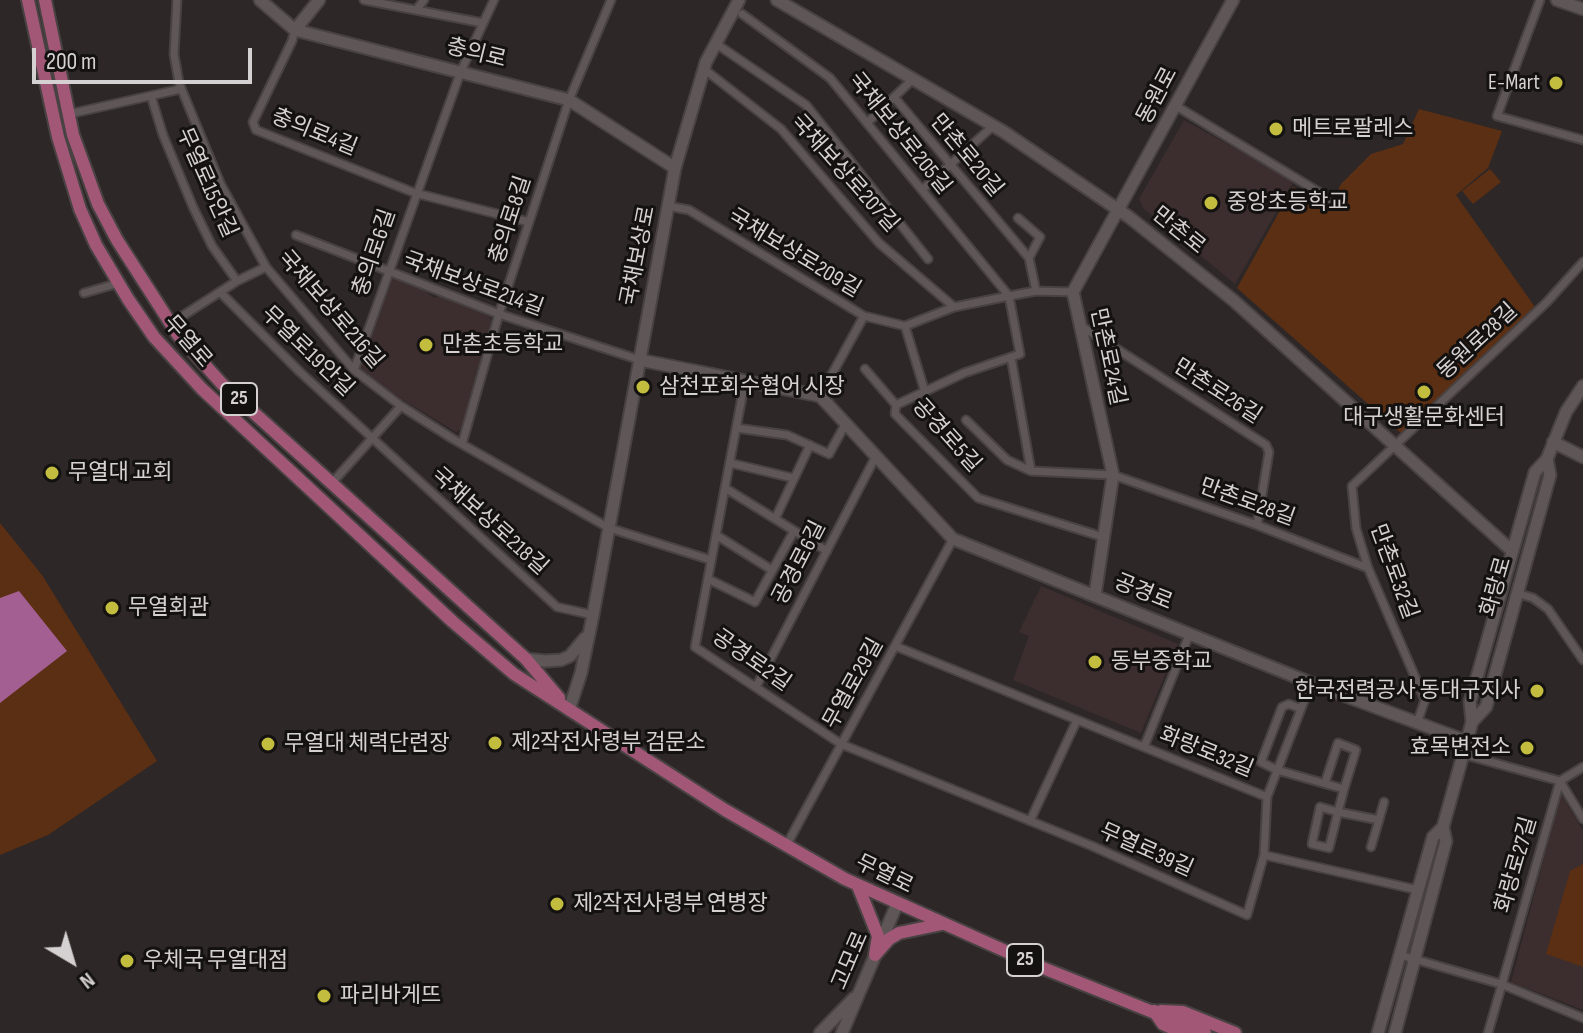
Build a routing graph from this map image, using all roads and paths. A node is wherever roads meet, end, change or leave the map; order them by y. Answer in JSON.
{"nodes":[{"id":1,"x":45,"y":0,"type":"edge"},
{"id":2,"x":177,"y":0,"type":"edge"},
{"id":3,"x":260,"y":0,"type":"edge"},
{"id":4,"x":319,"y":0,"type":"edge"},
{"id":5,"x":366,"y":0,"type":"edge"},
{"id":6,"x":424,"y":0,"type":"edge"},
{"id":7,"x":494,"y":0,"type":"edge"},
{"id":8,"x":611,"y":0,"type":"edge"},
{"id":9,"x":739,"y":0,"type":"edge"},
{"id":10,"x":777,"y":0,"type":"edge"},
{"id":11,"x":1233,"y":0,"type":"edge"},
{"id":12,"x":1540,"y":0,"type":"edge"},
{"id":13,"x":1557,"y":0,"type":"edge"},
{"id":14,"x":29,"y":3,"type":"edge"},
{"id":15,"x":1583,"y":9,"type":"edge"},
{"id":16,"x":416,"y":10,"type":"junction"},
{"id":17,"x":742,"y":14,"type":"dead end"},
{"id":18,"x":50,"y":23,"type":"junction"},
{"id":19,"x":483,"y":23,"type":"junction"},
{"id":20,"x":295,"y":30,"type":"junction"},
{"id":21,"x":715,"y":43,"type":"junction"},
{"id":22,"x":704,"y":69,"type":"junction"},
{"id":23,"x":461,"y":71,"type":"junction"},
{"id":24,"x":914,"y":78,"type":"junction"},
{"id":25,"x":181,"y":89,"type":"junction"},
{"id":26,"x":151,"y":96,"type":"junction"},
{"id":27,"x":894,"y":97,"type":"junction"},
{"id":28,"x":569,"y":100,"type":"junction"},
{"id":29,"x":1176,"y":106,"type":"junction"},
{"id":30,"x":69,"y":114,"type":"junction"},
{"id":31,"x":867,"y":123,"type":"junction"},
{"id":32,"x":993,"y":126,"type":"junction"},
{"id":33,"x":1583,"y":140,"type":"edge"},
{"id":34,"x":951,"y":166,"type":"junction"},
{"id":35,"x":675,"y":168,"type":"junction"},
{"id":36,"x":922,"y":190,"type":"junction"},
{"id":37,"x":415,"y":193,"type":"junction"},
{"id":38,"x":1337,"y":203,"type":"dead end"},
{"id":39,"x":668,"y":206,"type":"junction"},
{"id":40,"x":1119,"y":211,"type":"junction"},
{"id":41,"x":1018,"y":218,"type":"dead end"},
{"id":42,"x":529,"y":222,"type":"junction"},
{"id":43,"x":296,"y":235,"type":"dead end"},
{"id":44,"x":1029,"y":258,"type":"junction"},
{"id":45,"x":928,"y":259,"type":"dead end"},
{"id":46,"x":1583,"y":262,"type":"edge"},
{"id":47,"x":266,"y":267,"type":"junction"},
{"id":48,"x":387,"y":272,"type":"junction"},
{"id":49,"x":140,"y":276,"type":"junction"},
{"id":50,"x":237,"y":281,"type":"junction"},
{"id":51,"x":119,"y":283,"type":"junction"},
{"id":52,"x":1036,"y":291,"type":"junction"},
{"id":53,"x":220,"y":292,"type":"junction"},
{"id":54,"x":1073,"y":292,"type":"junction"},
{"id":55,"x":84,"y":293,"type":"dead end"},
{"id":56,"x":1009,"y":296,"type":"junction"},
{"id":57,"x":954,"y":307,"type":"junction"},
{"id":58,"x":499,"y":314,"type":"junction"},
{"id":59,"x":864,"y":316,"type":"junction"},
{"id":60,"x":170,"y":324,"type":"junction"},
{"id":61,"x":1079,"y":324,"type":"junction"},
{"id":62,"x":905,"y":326,"type":"junction"},
{"id":63,"x":1011,"y":357,"type":"junction"},
{"id":64,"x":640,"y":360,"type":"junction"},
{"id":65,"x":865,"y":369,"type":"dead end"},
{"id":66,"x":354,"y":370,"type":"junction"},
{"id":67,"x":745,"y":381,"type":"junction"},
{"id":68,"x":1583,"y":386,"type":"edge"},
{"id":69,"x":925,"y":392,"type":"junction"},
{"id":70,"x":820,"y":396,"type":"junction"},
{"id":71,"x":896,"y":405,"type":"junction"},
{"id":72,"x":401,"y":406,"type":"junction"},
{"id":73,"x":966,"y":420,"type":"dead end"},
{"id":74,"x":846,"y":423,"type":"junction"},
{"id":75,"x":736,"y":428,"type":"junction"},
{"id":76,"x":371,"y":438,"type":"junction"},
{"id":77,"x":1553,"y":442,"type":"junction"},
{"id":78,"x":462,"y":444,"type":"junction"},
{"id":79,"x":810,"y":445,"type":"junction"},
{"id":80,"x":1395,"y":445,"type":"junction"},
{"id":81,"x":876,"y":456,"type":"junction"},
{"id":82,"x":1583,"y":457,"type":"edge"},
{"id":83,"x":1547,"y":459,"type":"junction"},
{"id":84,"x":730,"y":463,"type":"junction"},
{"id":85,"x":1031,"y":471,"type":"junction"},
{"id":86,"x":1113,"y":475,"type":"junction"},
{"id":87,"x":793,"y":478,"type":"junction"},
{"id":88,"x":331,"y":484,"type":"junction"},
{"id":89,"x":725,"y":488,"type":"junction"},
{"id":90,"x":775,"y":519,"type":"junction"},
{"id":91,"x":1257,"y":525,"type":"junction"},
{"id":92,"x":609,"y":528,"type":"junction"},
{"id":93,"x":794,"y":531,"type":"junction"},
{"id":94,"x":716,"y":535,"type":"junction"},
{"id":95,"x":1103,"y":537,"type":"junction"},
{"id":96,"x":953,"y":539,"type":"junction"},
{"id":97,"x":1511,"y":550,"type":"junction"},
{"id":98,"x":827,"y":551,"type":"junction"},
{"id":99,"x":711,"y":560,"type":"junction"},
{"id":100,"x":1368,"y":568,"type":"junction"},
{"id":101,"x":772,"y":570,"type":"junction"},
{"id":102,"x":708,"y":579,"type":"junction"},
{"id":103,"x":1516,"y":593,"type":"junction"},
{"id":104,"x":1095,"y":595,"type":"junction"},
{"id":105,"x":593,"y":615,"type":"junction"},
{"id":106,"x":1190,"y":633,"type":"junction"},
{"id":107,"x":588,"y":635,"type":"junction"},
{"id":108,"x":895,"y":646,"type":"junction"},
{"id":109,"x":526,"y":659,"type":"junction"},
{"id":110,"x":1583,"y":660,"type":"edge"},
{"id":111,"x":1311,"y":683,"type":"junction"},
{"id":112,"x":756,"y":687,"type":"junction"},
{"id":113,"x":1301,"y":709,"type":"junction"},
{"id":114,"x":569,"y":710,"type":"junction"},
{"id":115,"x":1077,"y":720,"type":"junction"},
{"id":116,"x":1472,"y":722,"type":"junction"},
{"id":117,"x":1417,"y":723,"type":"junction"},
{"id":118,"x":1466,"y":741,"type":"junction"},
{"id":119,"x":841,"y":744,"type":"junction"},
{"id":120,"x":1144,"y":747,"type":"junction"},
{"id":121,"x":1462,"y":754,"type":"junction"},
{"id":122,"x":1583,"y":767,"type":"edge"},
{"id":123,"x":1277,"y":770,"type":"junction"},
{"id":124,"x":1560,"y":781,"type":"junction"},
{"id":125,"x":1325,"y":783,"type":"junction"},
{"id":126,"x":1344,"y":789,"type":"junction"},
{"id":127,"x":1267,"y":797,"type":"junction"},
{"id":128,"x":1384,"y":802,"type":"dead end"},
{"id":129,"x":1338,"y":812,"type":"junction"},
{"id":130,"x":1583,"y":819,"type":"edge"},
{"id":131,"x":1379,"y":820,"type":"junction"},
{"id":132,"x":1030,"y":821,"type":"junction"},
{"id":133,"x":1443,"y":827,"type":"junction"},
{"id":134,"x":786,"y":846,"type":"junction"},
{"id":135,"x":1371,"y":847,"type":"dead end"},
{"id":136,"x":1264,"y":855,"type":"junction"},
{"id":137,"x":858,"y":886,"type":"junction"},
{"id":138,"x":1418,"y":890,"type":"junction"},
{"id":139,"x":897,"y":904,"type":"junction"},
{"id":140,"x":1247,"y":915,"type":"joint"},
{"id":141,"x":942,"y":924,"type":"junction"},
{"id":142,"x":875,"y":955,"type":"junction"},
{"id":143,"x":1400,"y":955,"type":"junction"},
{"id":144,"x":1415,"y":959,"type":"junction"},
{"id":145,"x":1501,"y":984,"type":"junction"},
{"id":146,"x":860,"y":992,"type":"junction"},
{"id":147,"x":1154,"y":1011,"type":"junction"},
{"id":148,"x":1583,"y":1018,"type":"edge"},
{"id":149,"x":820,"y":1033,"type":"edge"},
{"id":150,"x":842,"y":1033,"type":"edge"},
{"id":151,"x":852,"y":1033,"type":"edge"},
{"id":152,"x":1182,"y":1033,"type":"edge"},
{"id":153,"x":1205,"y":1033,"type":"edge"},
{"id":154,"x":1235,"y":1033,"type":"edge"},
{"id":155,"x":1378,"y":1033,"type":"edge"},
{"id":156,"x":1395,"y":1033,"type":"edge"},
{"id":157,"x":1488,"y":1033,"type":"edge"}],
"edges":[{"from":1,"to":18,"type":"main road","name":"무열로","number":"25"},
{"from":2,"to":25,"type":"street","name":"국채보상로216길"},
{"from":3,"to":20,"type":"main road","name":"충의로"},
{"from":4,"to":20,"type":"main road"},
{"from":5,"to":16,"type":"street"},
{"from":6,"to":16,"type":"street"},
{"from":7,"to":19,"type":"street","name":"충의로6길"},
{"from":8,"to":28,"type":"street","name":"충의로8길"},
{"from":9,"to":21,"type":"main road","name":"국채보상로"},
{"from":10,"to":24,"type":"main road","name":"만촌로"},
{"from":11,"to":29,"type":"main road","name":"동원로"},
{"from":12,"to":33,"type":"street"},
{"from":13,"to":15,"type":"main road"},
{"from":14,"to":18,"type":"main road"},
{"from":14,"to":51,"type":"main road","name":"무열로"},
{"from":16,"to":19,"type":"street"},
{"from":17,"to":31,"type":"street","name":"국채보상로205길"},
{"from":18,"to":30,"type":"main road","name":"무열로","number":"25"},
{"from":19,"to":23,"type":"street","name":"충의로6길"},
{"from":20,"to":23,"type":"main road","name":"충의로"},
{"from":20,"to":37,"type":"street","name":"충의로4길"},
{"from":21,"to":22,"type":"main road","name":"국채보상로"},
{"from":21,"to":45,"type":"street","name":"국채보상로207길"},
{"from":22,"to":35,"type":"main road","name":"국채보상로"},
{"from":22,"to":57,"type":"street","name":"국채보상로207길"},
{"from":23,"to":28,"type":"main road","name":"충의로"},
{"from":23,"to":37,"type":"street","name":"충의로6길"},
{"from":24,"to":27,"type":"street"},
{"from":24,"to":32,"type":"main road","name":"만촌로"},
{"from":25,"to":26,"type":"street"},
{"from":25,"to":47,"type":"street","name":"국채보상로216길"},
{"from":26,"to":30,"type":"street"},
{"from":26,"to":50,"type":"street","name":"무열로15안길"},
{"from":27,"to":31,"type":"street"},
{"from":27,"to":34,"type":"street","name":"만촌로20길"},
{"from":28,"to":35,"type":"main road","name":"충의로"},
{"from":28,"to":42,"type":"street","name":"충의로8길"},
{"from":29,"to":38,"type":"street"},
{"from":29,"to":40,"type":"main road","name":"동원로"},
{"from":30,"to":49,"type":"main road","name":"무열로","number":"25"},
{"from":31,"to":36,"type":"street","name":"국채보상로205길"},
{"from":32,"to":34,"type":"street"},
{"from":32,"to":40,"type":"main road","name":"만촌로"},
{"from":34,"to":36,"type":"street"},
{"from":34,"to":44,"type":"street","name":"만촌로20길"},
{"from":35,"to":39,"type":"main road","name":"국채보상로"},
{"from":36,"to":56,"type":"street","name":"국채보상로205길"},
{"from":37,"to":42,"type":"street","name":"충의로6길"},
{"from":37,"to":48,"type":"street","name":"충의로6길"},
{"from":39,"to":59,"type":"street","name":"국채보상로209길"},
{"from":39,"to":64,"type":"main road","name":"국채보상로"},
{"from":40,"to":54,"type":"main road","name":"만촌로24길"},
{"from":40,"to":80,"type":"main road","name":"만촌로"},
{"from":41,"to":44,"type":"street","name":"만촌로20길"},
{"from":42,"to":58,"type":"street","name":"충의로8길"},
{"from":43,"to":48,"type":"street","name":"국채보상로214길"},
{"from":44,"to":52,"type":"street","name":"만촌로20길"},
{"from":46,"to":80,"type":"street","name":"동원로28길"},
{"from":47,"to":50,"type":"street"},
{"from":47,"to":66,"type":"street","name":"국채보상로216길"},
{"from":48,"to":58,"type":"street","name":"국채보상로214길"},
{"from":48,"to":66,"type":"street","name":"충의로6길"},
{"from":49,"to":51,"type":"main road"},
{"from":49,"to":60,"type":"main road","name":"무열로","number":"25"},
{"from":50,"to":53,"type":"street"},
{"from":51,"to":55,"type":"street"},
{"from":51,"to":114,"type":"main road","name":"무열로"},
{"from":52,"to":54,"type":"street"},
{"from":52,"to":56,"type":"street"},
{"from":53,"to":60,"type":"street"},
{"from":53,"to":76,"type":"street","name":"무열로19안길"},
{"from":54,"to":61,"type":"main road","name":"만촌로24길"},
{"from":56,"to":57,"type":"street"},
{"from":56,"to":63,"type":"street"},
{"from":57,"to":62,"type":"street"},
{"from":58,"to":64,"type":"street","name":"국채보상로214길"},
{"from":58,"to":78,"type":"street","name":"충의로8길"},
{"from":59,"to":62,"type":"street","name":"국채보상로209길"},
{"from":59,"to":70,"type":"street"},
{"from":60,"to":88,"type":"main road","name":"무열로","number":"25"},
{"from":61,"to":86,"type":"main road","name":"만촌로24길"},
{"from":61,"to":91,"type":"street","name":"만촌로26길"},
{"from":62,"to":69,"type":"street"},
{"from":63,"to":69,"type":"street","name":"공경로5길"},
{"from":63,"to":85,"type":"street"},
{"from":64,"to":67,"type":"main road"},
{"from":64,"to":92,"type":"main road","name":"국채보상로"},
{"from":65,"to":71,"type":"street","name":"공경로5길"},
{"from":66,"to":72,"type":"street","name":"국채보상로216길"},
{"from":67,"to":70,"type":"main road"},
{"from":67,"to":75,"type":"street","name":"공경로2길"},
{"from":68,"to":77,"type":"main road","name":"화랑로"},
{"from":69,"to":71,"type":"street","name":"공경로5길"},
{"from":70,"to":74,"type":"main road","name":"공경로"},
{"from":71,"to":95,"type":"street","name":"공경로5길"},
{"from":72,"to":76,"type":"street"},
{"from":72,"to":78,"type":"street","name":"국채보상로216길"},
{"from":73,"to":85,"type":"street"},
{"from":74,"to":79,"type":"street"},
{"from":74,"to":81,"type":"main road","name":"공경로"},
{"from":75,"to":79,"type":"street"},
{"from":75,"to":84,"type":"street","name":"공경로2길"},
{"from":76,"to":88,"type":"street"},
{"from":76,"to":105,"type":"street","name":"국채보상로218길"},
{"from":77,"to":82,"type":"main road"},
{"from":77,"to":83,"type":"main road","name":"화랑로"},
{"from":78,"to":92,"type":"street","name":"국채보상로216길"},
{"from":79,"to":87,"type":"street"},
{"from":80,"to":97,"type":"main road","name":"만촌로"},
{"from":80,"to":100,"type":"street","name":"만촌로32길"},
{"from":81,"to":96,"type":"main road","name":"공경로"},
{"from":81,"to":98,"type":"street","name":"공경로6길"},
{"from":83,"to":97,"type":"main road","name":"화랑로"},
{"from":83,"to":103,"type":"main road","name":"화랑로"},
{"from":84,"to":87,"type":"street"},
{"from":84,"to":89,"type":"street","name":"공경로2길"},
{"from":85,"to":86,"type":"street"},
{"from":86,"to":91,"type":"street","name":"만촌로28길"},
{"from":86,"to":95,"type":"main road","name":"만촌로24길"},
{"from":87,"to":90,"type":"street"},
{"from":88,"to":109,"type":"main road","name":"무열로","number":"25"},
{"from":89,"to":90,"type":"street"},
{"from":89,"to":94,"type":"street","name":"공경로2길"},
{"from":90,"to":93,"type":"street"},
{"from":91,"to":100,"type":"street","name":"만촌로28길"},
{"from":92,"to":99,"type":"street"},
{"from":92,"to":105,"type":"main road","name":"국채보상로"},
{"from":93,"to":98,"type":"street"},
{"from":93,"to":101,"type":"street"},
{"from":94,"to":99,"type":"street","name":"공경로2길"},
{"from":94,"to":101,"type":"street"},
{"from":95,"to":104,"type":"main road","name":"만촌로24길"},
{"from":96,"to":104,"type":"main road","name":"공경로"},
{"from":96,"to":108,"type":"street","name":"무열로29길"},
{"from":97,"to":116,"type":"main road","name":"화랑로"},
{"from":98,"to":112,"type":"street","name":"공경로6길"},
{"from":99,"to":102,"type":"street","name":"공경로2길"},
{"from":100,"to":117,"type":"street","name":"만촌로32길"},
{"from":101,"to":102,"type":"street"},
{"from":102,"to":112,"type":"street","name":"공경로2길"},
{"from":103,"to":110,"type":"street"},
{"from":103,"to":116,"type":"main road","name":"화랑로"},
{"from":104,"to":106,"type":"main road","name":"공경로"},
{"from":105,"to":107,"type":"main road","name":"국채보상로"},
{"from":106,"to":111,"type":"main road","name":"공경로"},
{"from":106,"to":120,"type":"street"},
{"from":107,"to":109,"type":"main road"},
{"from":107,"to":114,"type":"main road","name":"국채보상로"},
{"from":108,"to":115,"type":"street","name":"화랑로32길"},
{"from":108,"to":119,"type":"street","name":"무열로29길"},
{"from":109,"to":114,"type":"main road","name":"무열로","number":"25"},
{"from":111,"to":113,"type":"street"},
{"from":111,"to":117,"type":"main road","name":"공경로"},
{"from":112,"to":119,"type":"street","name":"공경로2길"},
{"from":113,"to":123,"type":"street"},
{"from":113,"to":123,"type":"street"},
{"from":114,"to":134,"type":"main road","name":"무열로","number":"25"},
{"from":115,"to":120,"type":"street","name":"화랑로32길"},
{"from":115,"to":132,"type":"street"},
{"from":116,"to":118,"type":"main road","name":"화랑로"},
{"from":117,"to":118,"type":"main road","name":"공경로"},
{"from":118,"to":121,"type":"main road","name":"화랑로"},
{"from":119,"to":132,"type":"street","name":"무열로39길"},
{"from":119,"to":134,"type":"street","name":"무열로29길"},
{"from":120,"to":127,"type":"street","name":"화랑로32길"},
{"from":121,"to":124,"type":"street"},
{"from":121,"to":133,"type":"main road","name":"화랑로"},
{"from":122,"to":124,"type":"street"},
{"from":123,"to":125,"type":"street"},
{"from":123,"to":127,"type":"street"},
{"from":124,"to":130,"type":"street"},
{"from":124,"to":145,"type":"street","name":"화랑로27길"},
{"from":125,"to":126,"type":"street"},
{"from":125,"to":126,"type":"street"},
{"from":126,"to":129,"type":"street"},
{"from":127,"to":136,"type":"street","name":"화랑로32길"},
{"from":128,"to":131,"type":"street"},
{"from":129,"to":129,"type":"street"},
{"from":129,"to":131,"type":"street"},
{"from":131,"to":135,"type":"street"},
{"from":132,"to":140,"type":"street","name":"무열로39길"},
{"from":133,"to":138,"type":"main road","name":"화랑로"},
{"from":133,"to":144,"type":"main road","name":"화랑로"},
{"from":134,"to":137,"type":"main road","name":"무열로","number":"25"},
{"from":136,"to":138,"type":"street"},
{"from":136,"to":140,"type":"street","name":"화랑로32길"},
{"from":137,"to":139,"type":"main road","name":"무열로","number":"25"},
{"from":137,"to":142,"type":"main road"},
{"from":138,"to":143,"type":"main road","name":"화랑로"},
{"from":139,"to":141,"type":"main road","name":"무열로","number":"25"},
{"from":139,"to":142,"type":"main road","name":"고모로"},
{"from":141,"to":142,"type":"main road"},
{"from":141,"to":147,"type":"main road","name":"무열로","number":"25"},
{"from":142,"to":146,"type":"main road","name":"고모로"},
{"from":143,"to":144,"type":"street"},
{"from":143,"to":155,"type":"main road","name":"화랑로"},
{"from":144,"to":145,"type":"street"},
{"from":144,"to":156,"type":"main road","name":"화랑로"},
{"from":145,"to":148,"type":"street"},
{"from":145,"to":157,"type":"street","name":"화랑로27길"},
{"from":146,"to":149,"type":"main road"},
{"from":146,"to":150,"type":"main road","name":"고모로"},
{"from":146,"to":151,"type":"main road"},
{"from":147,"to":152,"type":"main road"},
{"from":147,"to":153,"type":"main road","name":"무열로","number":"25"},
{"from":147,"to":154,"type":"main road"}]}
